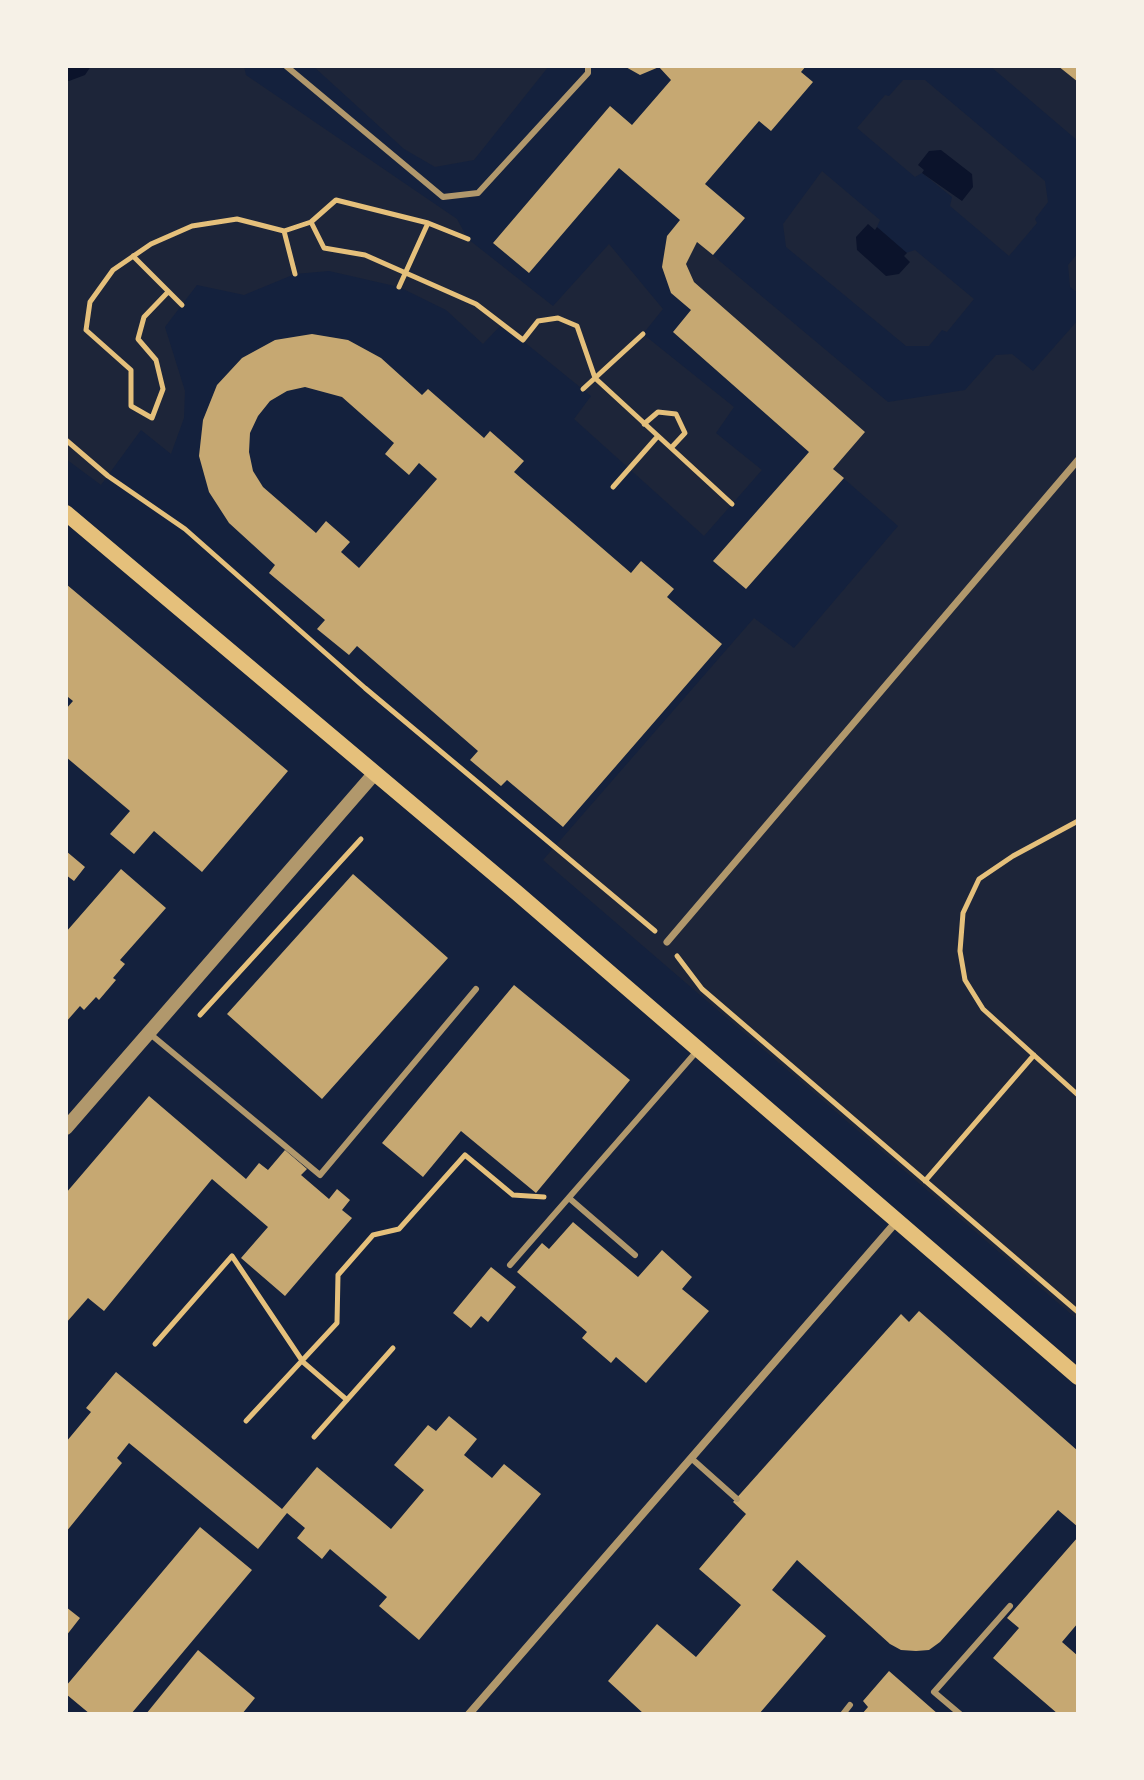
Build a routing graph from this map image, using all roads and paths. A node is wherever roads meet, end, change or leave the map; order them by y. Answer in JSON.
{"nodes":[{"id":1,"x":286,"y":66,"type":"edge"},
{"id":2,"x":588,"y":66,"type":"edge"},
{"id":3,"x":311,"y":222,"type":"junction"},
{"id":4,"x":428,"y":223,"type":"junction"},
{"id":5,"x":284,"y":231,"type":"junction"},
{"id":6,"x":468,"y":239,"type":"dead end"},
{"id":7,"x":133,"y":256,"type":"junction"},
{"id":8,"x":407,"y":272,"type":"junction"},
{"id":9,"x":295,"y":274,"type":"dead end"},
{"id":10,"x":399,"y":287,"type":"dead end"},
{"id":11,"x":168,"y":292,"type":"junction"},
{"id":12,"x":182,"y":305,"type":"dead end"},
{"id":13,"x":643,"y":334,"type":"dead end"},
{"id":14,"x":595,"y":378,"type":"junction"},
{"id":15,"x":583,"y":389,"type":"dead end"},
{"id":16,"x":644,"y":424,"type":"junction"},
{"id":17,"x":658,"y":436,"type":"junction"},
{"id":18,"x":66,"y":440,"type":"edge"},
{"id":19,"x":671,"y":448,"type":"junction"},
{"id":20,"x":1078,"y":460,"type":"edge"},
{"id":21,"x":613,"y":487,"type":"dead end"},
{"id":22,"x":732,"y":504,"type":"dead end"},
{"id":23,"x":66,"y":513,"type":"edge"},
{"id":24,"x":374,"y":774,"type":"junction"},
{"id":25,"x":1078,"y":821,"type":"edge"},
{"id":26,"x":361,"y":839,"type":"dead end"},
{"id":27,"x":667,"y":942,"type":"junction"},
{"id":28,"x":476,"y":989,"type":"dead end"},
{"id":29,"x":149,"y":1033,"type":"junction"},
{"id":30,"x":169,"y":1049,"type":"junction"},
{"id":31,"x":699,"y":1049,"type":"junction"},
{"id":32,"x":1034,"y":1055,"type":"junction"},
{"id":33,"x":1078,"y":1095,"type":"edge"},
{"id":34,"x":66,"y":1128,"type":"edge"},
{"id":35,"x":925,"y":1181,"type":"junction"},
{"id":36,"x":569,"y":1198,"type":"junction"},
{"id":37,"x":897,"y":1221,"type":"junction"},
{"id":38,"x":635,"y":1255,"type":"dead end"},
{"id":39,"x":510,"y":1265,"type":"dead end"},
{"id":40,"x":1078,"y":1312,"type":"edge"},
{"id":41,"x":155,"y":1344,"type":"dead end"},
{"id":42,"x":393,"y":1348,"type":"dead end"},
{"id":43,"x":303,"y":1362,"type":"junction"},
{"id":44,"x":1078,"y":1377,"type":"edge"},
{"id":45,"x":347,"y":1400,"type":"junction"},
{"id":46,"x":246,"y":1421,"type":"dead end"},
{"id":47,"x":314,"y":1437,"type":"dead end"},
{"id":48,"x":691,"y":1458,"type":"junction"},
{"id":49,"x":737,"y":1499,"type":"dead end"},
{"id":50,"x":1010,"y":1606,"type":"dead end"},
{"id":51,"x":850,"y":1705,"type":"dead end"},
{"id":52,"x":469,"y":1714,"type":"edge"},
{"id":53,"x":843,"y":1714,"type":"edge"},
{"id":54,"x":960,"y":1714,"type":"edge"}],
"edges":[{"from":1,"to":2,"type":"lane"},
{"from":3,"to":4,"type":"path"},
{"from":3,"to":5,"type":"path"},
{"from":3,"to":8,"type":"path"},
{"from":4,"to":6,"type":"path"},
{"from":4,"to":8,"type":"path"},
{"from":5,"to":7,"type":"path"},
{"from":5,"to":9,"type":"path"},
{"from":7,"to":11,"type":"path"},
{"from":7,"to":11,"type":"path"},
{"from":8,"to":10,"type":"path"},
{"from":8,"to":14,"type":"path"},
{"from":11,"to":12,"type":"path"},
{"from":13,"to":14,"type":"path"},
{"from":14,"to":15,"type":"path"},
{"from":14,"to":16,"type":"path"},
{"from":16,"to":17,"type":"path"},
{"from":16,"to":19,"type":"path"},
{"from":17,"to":19,"type":"path"},
{"from":17,"to":21,"type":"path"},
{"from":18,"to":27,"type":"path"},
{"from":19,"to":22,"type":"path"},
{"from":20,"to":27,"type":"street"},
{"from":23,"to":24,"type":"main road"},
{"from":24,"to":29,"type":"street"},
{"from":24,"to":31,"type":"main road"},
{"from":25,"to":32,"type":"path"},
{"from":26,"to":30,"type":"path"},
{"from":27,"to":35,"type":"path"},
{"from":28,"to":30,"type":"lane"},
{"from":29,"to":30,"type":"lane"},
{"from":29,"to":34,"type":"street"},
{"from":31,"to":36,"type":"lane"},
{"from":31,"to":37,"type":"main road"},
{"from":32,"to":33,"type":"path"},
{"from":32,"to":35,"type":"path"},
{"from":35,"to":40,"type":"path"},
{"from":36,"to":38,"type":"lane"},
{"from":36,"to":39,"type":"lane"},
{"from":36,"to":43,"type":"path"},
{"from":37,"to":44,"type":"main road"},
{"from":37,"to":48,"type":"street"},
{"from":41,"to":43,"type":"path"},
{"from":42,"to":45,"type":"path"},
{"from":43,"to":45,"type":"path"},
{"from":43,"to":46,"type":"path"},
{"from":45,"to":47,"type":"path"},
{"from":48,"to":49,"type":"lane"},
{"from":48,"to":52,"type":"street"},
{"from":50,"to":54,"type":"lane"},
{"from":51,"to":53,"type":"lane"}]}
